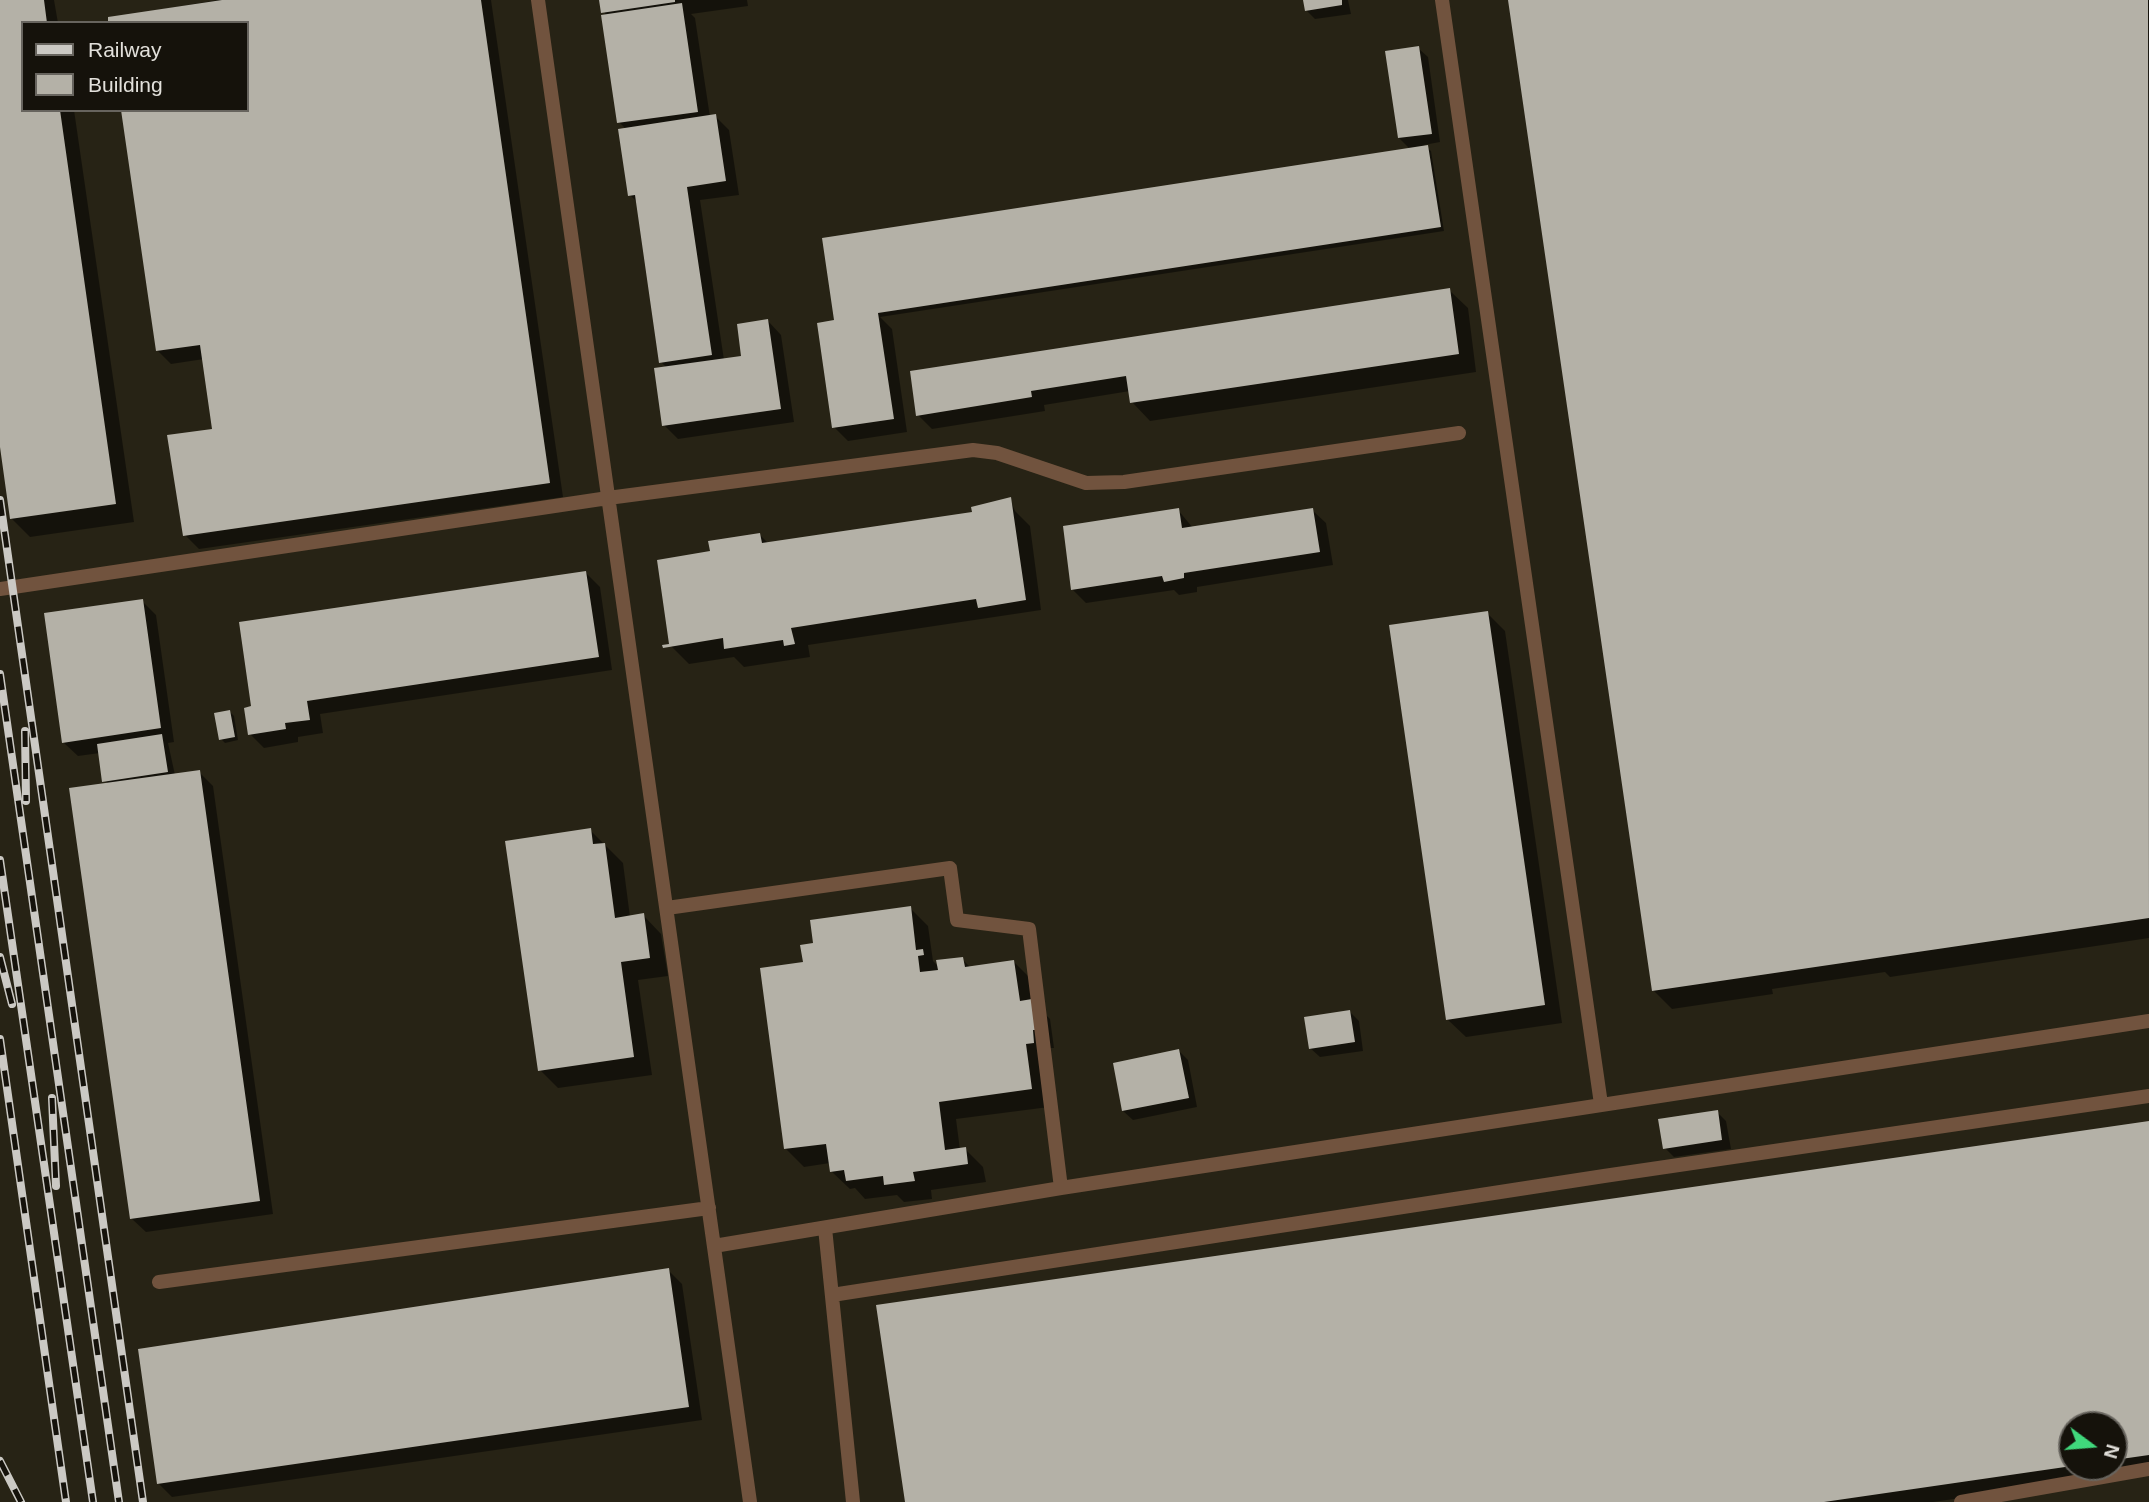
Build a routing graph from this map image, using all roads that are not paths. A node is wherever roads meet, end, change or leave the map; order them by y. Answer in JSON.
{"nodes":[{"id":1,"x":538,"y":0,"type":"edge"},
{"id":2,"x":1442,"y":0,"type":"edge"},
{"id":3,"x":1459,"y":433,"type":"dead end"},
{"id":4,"x":608,"y":498,"type":"junction"},
{"id":5,"x":0,"y":589,"type":"edge"},
{"id":6,"x":667,"y":908,"type":"junction"},
{"id":7,"x":2149,"y":1020,"type":"edge"},
{"id":8,"x":2149,"y":1096,"type":"edge"},
{"id":9,"x":1601,"y":1104,"type":"junction"},
{"id":10,"x":1061,"y":1188,"type":"junction"},
{"id":11,"x":709,"y":1208,"type":"junction"},
{"id":12,"x":825,"y":1228,"type":"junction"},
{"id":13,"x":714,"y":1246,"type":"junction"},
{"id":14,"x":159,"y":1282,"type":"dead end"},
{"id":15,"x":832,"y":1295,"type":"junction"},
{"id":16,"x":2149,"y":1469,"type":"edge"},
{"id":17,"x":750,"y":1502,"type":"edge"},
{"id":18,"x":853,"y":1502,"type":"edge"},
{"id":19,"x":1961,"y":1502,"type":"edge"}],
"edges":[{"from":1,"to":4,"type":"lane"},
{"from":2,"to":9,"type":"lane"},
{"from":3,"to":4,"type":"lane"},
{"from":4,"to":5,"type":"lane"},
{"from":4,"to":6,"type":"lane"},
{"from":6,"to":10,"type":"lane"},
{"from":6,"to":11,"type":"lane"},
{"from":7,"to":9,"type":"lane"},
{"from":8,"to":15,"type":"lane"},
{"from":9,"to":10,"type":"lane"},
{"from":10,"to":12,"type":"lane"},
{"from":11,"to":13,"type":"lane"},
{"from":11,"to":14,"type":"lane"},
{"from":12,"to":13,"type":"lane"},
{"from":12,"to":15,"type":"lane"},
{"from":13,"to":17,"type":"lane"},
{"from":15,"to":18,"type":"lane"},
{"from":16,"to":19,"type":"lane"}]}
